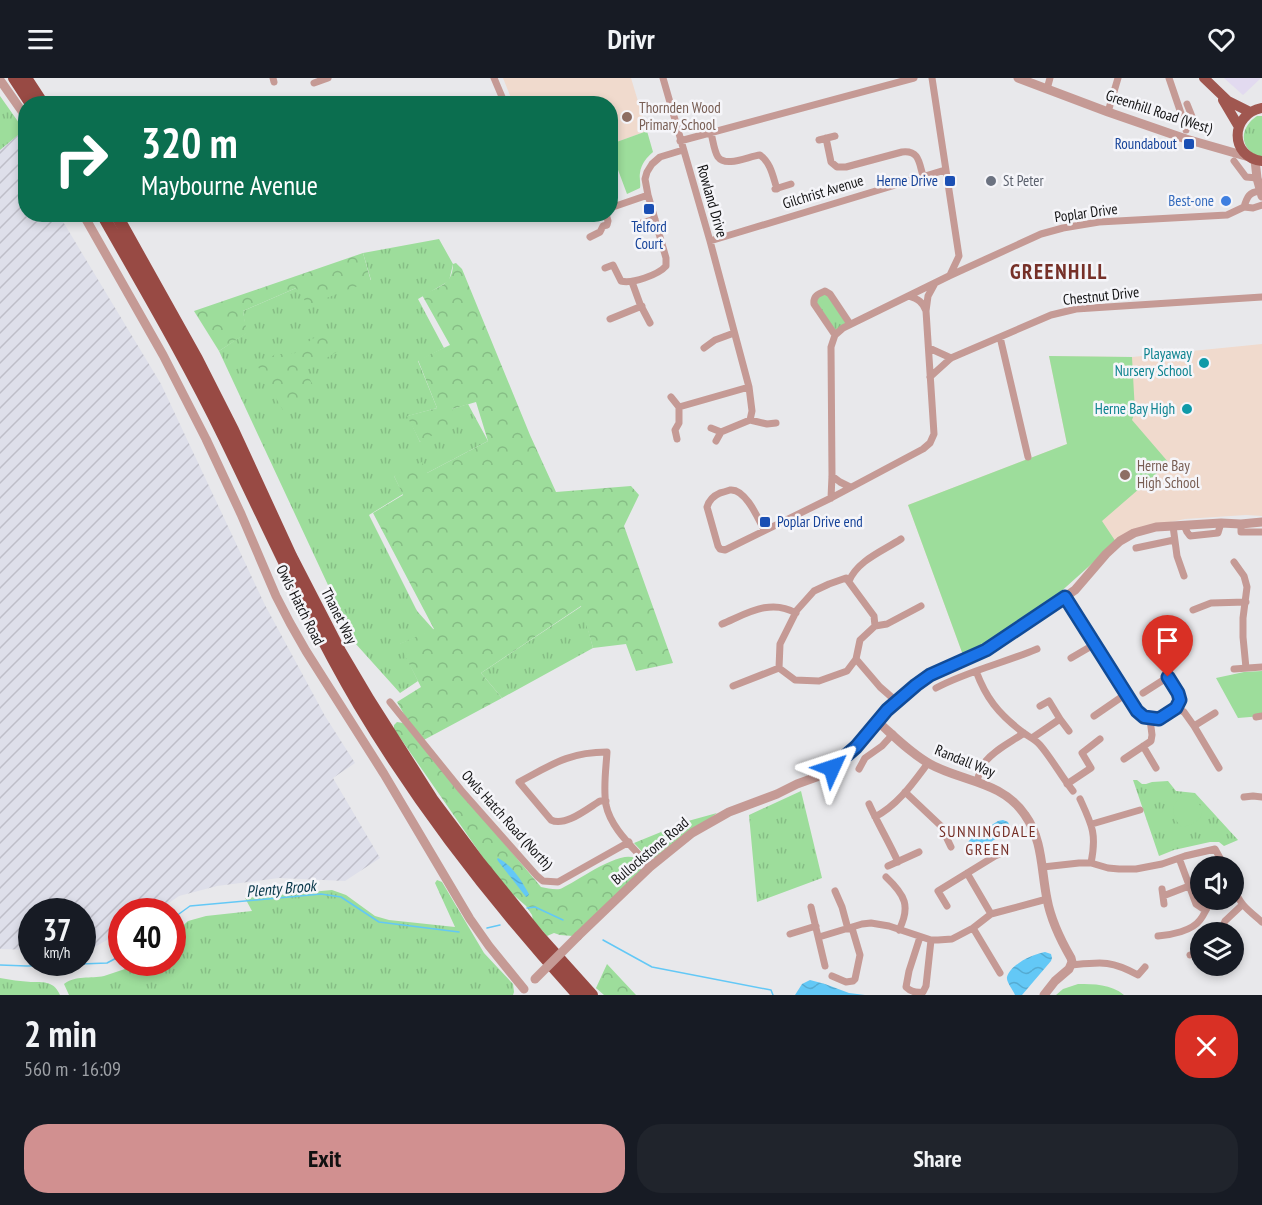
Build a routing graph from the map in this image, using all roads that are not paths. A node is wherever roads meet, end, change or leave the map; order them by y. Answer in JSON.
{"nodes":[{"id":1,"x":14,"y":78,"type":"edge"},
{"id":2,"x":26,"y":78,"type":"edge"},
{"id":3,"x":495,"y":78,"type":"edge"},
{"id":4,"x":663,"y":78,"type":"edge"},
{"id":5,"x":914,"y":78,"type":"edge"},
{"id":6,"x":932,"y":78,"type":"edge"},
{"id":7,"x":1018,"y":78,"type":"edge"},
{"id":8,"x":1050,"y":78,"type":"edge"},
{"id":9,"x":1118,"y":78,"type":"edge"},
{"id":10,"x":1169,"y":78,"type":"edge"},
{"id":11,"x":1204,"y":78,"type":"edge"},
{"id":12,"x":323,"y":79,"type":"edge"},
{"id":13,"x":0,"y":80,"type":"edge"},
{"id":14,"x":314,"y":83,"type":"dead end"},
{"id":15,"x":1047,"y":89,"type":"junction"},
{"id":16,"x":1215,"y":90,"type":"junction"},
{"id":17,"x":26,"y":96,"type":"edge"},
{"id":18,"x":38,"y":96,"type":"edge"},
{"id":19,"x":502,"y":96,"type":"edge"},
{"id":20,"x":1187,"y":104,"type":"dead end"},
{"id":21,"x":18,"y":106,"type":"edge"},
{"id":22,"x":1262,"y":108,"type":"edge"},
{"id":23,"x":1108,"y":112,"type":"junction"},
{"id":24,"x":1250,"y":112,"type":"junction"},
{"id":25,"x":1239,"y":127,"type":"junction"},
{"id":26,"x":1186,"y":128,"type":"junction"},
{"id":27,"x":711,"y":133,"type":"junction"},
{"id":28,"x":835,"y":136,"type":"dead end"},
{"id":29,"x":1186,"y":139,"type":"junction"},
{"id":30,"x":680,"y":141,"type":"junction"},
{"id":31,"x":1238,"y":141,"type":"junction"},
{"id":32,"x":1223,"y":149,"type":"junction"},
{"id":33,"x":683,"y":150,"type":"junction"},
{"id":34,"x":1255,"y":159,"type":"edge"},
{"id":35,"x":1234,"y":161,"type":"dead end"},
{"id":36,"x":945,"y":170,"type":"junction"},
{"id":37,"x":923,"y":176,"type":"junction"},
{"id":38,"x":791,"y":183,"type":"dead end"},
{"id":39,"x":1260,"y":187,"type":"edge"},
{"id":40,"x":648,"y":195,"type":"junction"},
{"id":41,"x":618,"y":205,"type":"edge"},
{"id":42,"x":1262,"y":205,"type":"edge"},
{"id":43,"x":1244,"y":207,"type":"junction"},
{"id":44,"x":655,"y":219,"type":"junction"},
{"id":45,"x":88,"y":222,"type":"edge"},
{"id":46,"x":107,"y":222,"type":"edge"},
{"id":47,"x":120,"y":222,"type":"edge"},
{"id":48,"x":608,"y":222,"type":"edge"},
{"id":49,"x":641,"y":223,"type":"dead end"},
{"id":50,"x":590,"y":237,"type":"dead end"},
{"id":51,"x":710,"y":241,"type":"junction"},
{"id":52,"x":959,"y":256,"type":"junction"},
{"id":53,"x":975,"y":264,"type":"junction"},
{"id":54,"x":605,"y":268,"type":"dead end"},
{"id":55,"x":949,"y":276,"type":"junction"},
{"id":56,"x":632,"y":282,"type":"junction"},
{"id":57,"x":936,"y":283,"type":"junction"},
{"id":58,"x":909,"y":296,"type":"junction"},
{"id":59,"x":1262,"y":297,"type":"edge"},
{"id":60,"x":642,"y":306,"type":"junction"},
{"id":61,"x":926,"y":311,"type":"junction"},
{"id":62,"x":610,"y":319,"type":"dead end"},
{"id":63,"x":650,"y":323,"type":"dead end"},
{"id":64,"x":850,"y":324,"type":"junction"},
{"id":65,"x":734,"y":333,"type":"junction"},
{"id":66,"x":835,"y":335,"type":"junction"},
{"id":67,"x":1000,"y":337,"type":"junction"},
{"id":68,"x":704,"y":348,"type":"dead end"},
{"id":69,"x":929,"y":348,"type":"junction"},
{"id":70,"x":951,"y":358,"type":"junction"},
{"id":71,"x":930,"y":377,"type":"junction"},
{"id":72,"x":749,"y":387,"type":"junction"},
{"id":73,"x":671,"y":397,"type":"dead end"},
{"id":74,"x":679,"y":407,"type":"junction"},
{"id":75,"x":750,"y":420,"type":"junction"},
{"id":76,"x":776,"y":423,"type":"dead end"},
{"id":77,"x":711,"y":428,"type":"dead end"},
{"id":78,"x":721,"y":432,"type":"junction"},
{"id":79,"x":677,"y":438,"type":"dead end"},
{"id":80,"x":716,"y":441,"type":"dead end"},
{"id":81,"x":1035,"y":444,"type":"dead end"},
{"id":82,"x":1026,"y":447,"type":"junction"},
{"id":83,"x":1028,"y":457,"type":"dead end"},
{"id":84,"x":832,"y":476,"type":"junction"},
{"id":85,"x":850,"y":487,"type":"junction"},
{"id":86,"x":831,"y":498,"type":"junction"},
{"id":87,"x":1262,"y":522,"type":"edge"},
{"id":88,"x":1241,"y":524,"type":"junction"},
{"id":89,"x":1173,"y":525,"type":"junction"},
{"id":90,"x":764,"y":530,"type":"junction"},
{"id":91,"x":1262,"y":532,"type":"edge"},
{"id":92,"x":901,"y":539,"type":"dead end"},
{"id":93,"x":1174,"y":540,"type":"junction"},
{"id":94,"x":1136,"y":548,"type":"dead end"},
{"id":95,"x":1234,"y":562,"type":"dead end"},
{"id":96,"x":1184,"y":576,"type":"dead end"},
{"id":97,"x":849,"y":582,"type":"junction"},
{"id":98,"x":1065,"y":597,"type":"junction"},
{"id":99,"x":1246,"y":602,"type":"junction"},
{"id":100,"x":921,"y":606,"type":"dead end"},
{"id":101,"x":1193,"y":610,"type":"dead end"},
{"id":102,"x":796,"y":613,"type":"junction"},
{"id":103,"x":723,"y":624,"type":"dead end"},
{"id":104,"x":875,"y":626,"type":"junction"},
{"id":105,"x":1095,"y":644,"type":"junction"},
{"id":106,"x":1037,"y":649,"type":"dead end"},
{"id":107,"x":1071,"y":658,"type":"dead end"},
{"id":108,"x":856,"y":659,"type":"junction"},
{"id":109,"x":779,"y":668,"type":"junction"},
{"id":110,"x":1246,"y":668,"type":"junction"},
{"id":111,"x":1262,"y":668,"type":"edge"},
{"id":112,"x":1234,"y":669,"type":"dead end"},
{"id":113,"x":976,"y":671,"type":"junction"},
{"id":114,"x":733,"y":686,"type":"dead end"},
{"id":115,"x":936,"y":688,"type":"dead end"},
{"id":116,"x":1143,"y":693,"type":"dead end"},
{"id":117,"x":1126,"y":694,"type":"junction"},
{"id":118,"x":896,"y":701,"type":"junction"},
{"id":119,"x":390,"y":702,"type":"dead end"},
{"id":120,"x":1040,"y":706,"type":"dead end"},
{"id":121,"x":1176,"y":708,"type":"junction"},
{"id":122,"x":1215,"y":712,"type":"dead end"},
{"id":123,"x":1094,"y":716,"type":"dead end"},
{"id":124,"x":1060,"y":719,"type":"junction"},
{"id":125,"x":1150,"y":719,"type":"junction"},
{"id":126,"x":877,"y":721,"type":"junction"},
{"id":127,"x":1194,"y":726,"type":"junction"},
{"id":128,"x":1069,"y":731,"type":"dead end"},
{"id":129,"x":1024,"y":733,"type":"junction"},
{"id":130,"x":893,"y":735,"type":"junction"},
{"id":131,"x":1032,"y":738,"type":"junction"},
{"id":132,"x":1101,"y":739,"type":"dead end"},
{"id":133,"x":1143,"y":746,"type":"junction"},
{"id":134,"x":1124,"y":759,"type":"dead end"},
{"id":135,"x":928,"y":763,"type":"junction"},
{"id":136,"x":1156,"y":768,"type":"dead end"},
{"id":137,"x":1219,"y":768,"type":"dead end"},
{"id":138,"x":859,"y":769,"type":"dead end"},
{"id":139,"x":977,"y":781,"type":"junction"},
{"id":140,"x":1067,"y":784,"type":"junction"},
{"id":141,"x":1073,"y":791,"type":"dead end"},
{"id":142,"x":905,"y":792,"type":"junction"},
{"id":143,"x":1244,"y":797,"type":"dead end"},
{"id":144,"x":1262,"y":797,"type":"edge"},
{"id":145,"x":1080,"y":799,"type":"dead end"},
{"id":146,"x":606,"y":801,"type":"junction"},
{"id":147,"x":869,"y":804,"type":"dead end"},
{"id":148,"x":1140,"y":810,"type":"dead end"},
{"id":149,"x":875,"y":817,"type":"junction"},
{"id":150,"x":1092,"y":824,"type":"junction"},
{"id":151,"x":629,"y":842,"type":"junction"},
{"id":152,"x":951,"y":846,"type":"dead end"},
{"id":153,"x":919,"y":852,"type":"dead end"},
{"id":154,"x":1002,"y":853,"type":"dead end"},
{"id":155,"x":1219,"y":856,"type":"edge"},
{"id":156,"x":1179,"y":858,"type":"junction"},
{"id":157,"x":898,"y":862,"type":"junction"},
{"id":158,"x":1091,"y":864,"type":"junction"},
{"id":159,"x":650,"y":867,"type":"junction"},
{"id":160,"x":888,"y":867,"type":"dead end"},
{"id":161,"x":1043,"y":867,"type":"junction"},
{"id":162,"x":967,"y":873,"type":"junction"},
{"id":163,"x":886,"y":877,"type":"dead end"},
{"id":164,"x":1189,"y":886,"type":"joint"},
{"id":165,"x":835,"y":891,"type":"dead end"},
{"id":166,"x":1163,"y":896,"type":"dead end"},
{"id":167,"x":1047,"y":899,"type":"junction"},
{"id":168,"x":947,"y":906,"type":"dead end"},
{"id":169,"x":811,"y":907,"type":"dead end"},
{"id":170,"x":1244,"y":907,"type":"edge"},
{"id":171,"x":1205,"y":910,"type":"edge"},
{"id":172,"x":1237,"y":910,"type":"edge"},
{"id":173,"x":991,"y":914,"type":"junction"},
{"id":174,"x":1225,"y":922,"type":"edge"},
{"id":175,"x":1262,"y":922,"type":"edge"},
{"id":176,"x":816,"y":926,"type":"junction"},
{"id":177,"x":973,"y":928,"type":"junction"},
{"id":178,"x":850,"y":929,"type":"junction"},
{"id":179,"x":899,"y":930,"type":"junction"},
{"id":180,"x":790,"y":934,"type":"dead end"},
{"id":181,"x":819,"y":937,"type":"junction"},
{"id":182,"x":920,"y":937,"type":"junction"},
{"id":183,"x":1162,"y":938,"type":"dead end"},
{"id":184,"x":931,"y":940,"type":"junction"},
{"id":185,"x":825,"y":966,"type":"dead end"},
{"id":186,"x":1070,"y":967,"type":"junction"},
{"id":187,"x":1144,"y":967,"type":"dead end"},
{"id":188,"x":1000,"y":972,"type":"dead end"},
{"id":189,"x":832,"y":976,"type":"dead end"},
{"id":190,"x":522,"y":992,"type":"edge"},
{"id":191,"x":578,"y":995,"type":"edge"},
{"id":192,"x":592,"y":995,"type":"edge"},
{"id":193,"x":1044,"y":995,"type":"edge"}],
"edges":[{"from":1,"to":17,"type":"highway"},
{"from":2,"to":18,"type":"highway"},
{"from":3,"to":19,"type":"street"},
{"from":4,"to":30,"type":"street","name":"Rowland Drive"},
{"from":5,"to":27,"type":"street"},
{"from":6,"to":36,"type":"street"},
{"from":7,"to":15,"type":"street","name":"Greenhill Road (West)"},
{"from":8,"to":15,"type":"street"},
{"from":9,"to":23,"type":"street"},
{"from":10,"to":26,"type":"street"},
{"from":11,"to":16,"type":"main road"},
{"from":12,"to":14,"type":"street"},
{"from":13,"to":21,"type":"street"},
{"from":15,"to":23,"type":"street","name":"Greenhill Road (West)"},
{"from":16,"to":24,"type":"main road"},
{"from":16,"to":25,"type":"main road"},
{"from":20,"to":26,"type":"street"},
{"from":22,"to":24,"type":"main road"},
{"from":23,"to":29,"type":"street","name":"Greenhill Road (West)"},
{"from":24,"to":25,"type":"main road"},
{"from":25,"to":31,"type":"main road"},
{"from":26,"to":29,"type":"street"},
{"from":27,"to":30,"type":"street"},
{"from":27,"to":38,"type":"street"},
{"from":28,"to":37,"type":"street"},
{"from":29,"to":32,"type":"street","name":"Greenhill Road (West)"},
{"from":30,"to":33,"type":"street","name":"Rowland Drive"},
{"from":31,"to":32,"type":"street","name":"Greenhill Road (West)"},
{"from":31,"to":34,"type":"main road"},
{"from":32,"to":34,"type":"street","name":"Greenhill Road (West)"},
{"from":33,"to":40,"type":"street"},
{"from":33,"to":51,"type":"street","name":"Rowland Drive"},
{"from":34,"to":39,"type":"street"},
{"from":35,"to":39,"type":"street"},
{"from":36,"to":37,"type":"street","name":"Gilchrist Avenue"},
{"from":36,"to":52,"type":"street"},
{"from":37,"to":51,"type":"street","name":"Gilchrist Avenue"},
{"from":39,"to":43,"type":"street","name":"Poplar Drive"},
{"from":40,"to":41,"type":"street"},
{"from":40,"to":44,"type":"street"},
{"from":42,"to":43,"type":"street","name":"Poplar Drive"},
{"from":43,"to":53,"type":"street","name":"Poplar Drive"},
{"from":44,"to":49,"type":"street"},
{"from":44,"to":56,"type":"street"},
{"from":45,"to":190,"type":"street","name":"Owls Hatch Road"},
{"from":46,"to":191,"type":"highway","name":"Thanet Way"},
{"from":47,"to":192,"type":"highway","name":"Thanet Way"},
{"from":48,"to":50,"type":"street"},
{"from":51,"to":65,"type":"street","name":"Rowland Drive"},
{"from":52,"to":53,"type":"street"},
{"from":52,"to":55,"type":"street"},
{"from":53,"to":55,"type":"street","name":"Poplar Drive"},
{"from":54,"to":56,"type":"street"},
{"from":55,"to":57,"type":"street","name":"Poplar Drive"},
{"from":56,"to":60,"type":"street"},
{"from":57,"to":58,"type":"street","name":"Poplar Drive"},
{"from":57,"to":61,"type":"street"},
{"from":58,"to":61,"type":"street"},
{"from":58,"to":64,"type":"street","name":"Poplar Drive"},
{"from":59,"to":67,"type":"street","name":"Chestnut Drive"},
{"from":60,"to":62,"type":"street"},
{"from":60,"to":63,"type":"street"},
{"from":61,"to":69,"type":"street"},
{"from":64,"to":66,"type":"street","name":"Poplar Drive"},
{"from":64,"to":66,"type":"street"},
{"from":65,"to":68,"type":"street"},
{"from":65,"to":72,"type":"street","name":"Rowland Drive"},
{"from":66,"to":84,"type":"street"},
{"from":67,"to":70,"type":"street","name":"Chestnut Drive"},
{"from":67,"to":82,"type":"street"},
{"from":69,"to":70,"type":"street"},
{"from":69,"to":71,"type":"street"},
{"from":70,"to":71,"type":"street","name":"Chestnut Drive"},
{"from":71,"to":85,"type":"street"},
{"from":72,"to":74,"type":"street"},
{"from":72,"to":75,"type":"street","name":"Rowland Drive"},
{"from":73,"to":74,"type":"street"},
{"from":74,"to":79,"type":"street"},
{"from":75,"to":76,"type":"street"},
{"from":75,"to":78,"type":"street"},
{"from":77,"to":78,"type":"street"},
{"from":78,"to":80,"type":"street"},
{"from":81,"to":82,"type":"street"},
{"from":82,"to":83,"type":"street"},
{"from":84,"to":85,"type":"street"},
{"from":84,"to":86,"type":"street"},
{"from":85,"to":86,"type":"street"},
{"from":86,"to":90,"type":"street"},
{"from":87,"to":88,"type":"street","name":"Bullockstone Road"},
{"from":88,"to":89,"type":"street","name":"Bullockstone Road"},
{"from":88,"to":91,"type":"street","name":"Bullockstone Road"},
{"from":89,"to":93,"type":"street"},
{"from":89,"to":98,"type":"street","name":"Bullockstone Road"},
{"from":90,"to":90,"type":"street"},
{"from":92,"to":97,"type":"street"},
{"from":93,"to":94,"type":"street"},
{"from":93,"to":96,"type":"street"},
{"from":95,"to":99,"type":"street"},
{"from":97,"to":102,"type":"street"},
{"from":97,"to":104,"type":"street"},
{"from":98,"to":105,"type":"street"},
{"from":98,"to":118,"type":"street","name":"Bullockstone Road"},
{"from":99,"to":101,"type":"street"},
{"from":99,"to":110,"type":"street"},
{"from":100,"to":104,"type":"street"},
{"from":102,"to":103,"type":"street"},
{"from":102,"to":109,"type":"street"},
{"from":104,"to":108,"type":"street"},
{"from":105,"to":107,"type":"street"},
{"from":105,"to":117,"type":"street"},
{"from":106,"to":113,"type":"street"},
{"from":108,"to":109,"type":"street"},
{"from":108,"to":118,"type":"street"},
{"from":109,"to":114,"type":"street"},
{"from":110,"to":111,"type":"street"},
{"from":110,"to":112,"type":"street"},
{"from":113,"to":115,"type":"street"},
{"from":113,"to":129,"type":"street"},
{"from":116,"to":121,"type":"street"},
{"from":117,"to":123,"type":"street"},
{"from":117,"to":125,"type":"street"},
{"from":118,"to":126,"type":"street","name":"Bullockstone Road"},
{"from":119,"to":151,"type":"street","name":"Owls Hatch Road (North)"},
{"from":120,"to":124,"type":"street"},
{"from":121,"to":125,"type":"street"},
{"from":121,"to":127,"type":"street"},
{"from":122,"to":127,"type":"street"},
{"from":124,"to":128,"type":"street"},
{"from":124,"to":131,"type":"street"},
{"from":125,"to":133,"type":"street"},
{"from":126,"to":130,"type":"street","name":"Randall Way"},
{"from":126,"to":159,"type":"street","name":"Bullockstone Road"},
{"from":127,"to":137,"type":"street"},
{"from":129,"to":131,"type":"street"},
{"from":129,"to":139,"type":"street"},
{"from":130,"to":135,"type":"street","name":"Randall Way"},
{"from":130,"to":138,"type":"street"},
{"from":131,"to":140,"type":"street"},
{"from":132,"to":140,"type":"street"},
{"from":133,"to":134,"type":"street"},
{"from":133,"to":136,"type":"street"},
{"from":135,"to":139,"type":"street","name":"Randall Way"},
{"from":135,"to":142,"type":"street"},
{"from":139,"to":161,"type":"street","name":"Randall Way"},
{"from":140,"to":141,"type":"street"},
{"from":142,"to":149,"type":"street"},
{"from":142,"to":152,"type":"street"},
{"from":143,"to":144,"type":"street"},
{"from":145,"to":150,"type":"street"},
{"from":146,"to":146,"type":"street"},
{"from":146,"to":151,"type":"street"},
{"from":147,"to":149,"type":"street"},
{"from":148,"to":150,"type":"street"},
{"from":149,"to":157,"type":"street"},
{"from":150,"to":158,"type":"street"},
{"from":151,"to":159,"type":"street"},
{"from":153,"to":157,"type":"street"},
{"from":154,"to":162,"type":"street"},
{"from":155,"to":156,"type":"street"},
{"from":156,"to":158,"type":"street"},
{"from":156,"to":164,"type":"street"},
{"from":157,"to":160,"type":"street"},
{"from":158,"to":161,"type":"street"},
{"from":159,"to":190,"type":"street","name":"Bullockstone Road","bridge":true},
{"from":161,"to":167,"type":"street","name":"Randall Way"},
{"from":162,"to":168,"type":"street"},
{"from":162,"to":173,"type":"street"},
{"from":163,"to":179,"type":"street"},
{"from":164,"to":166,"type":"street"},
{"from":165,"to":178,"type":"street"},
{"from":167,"to":173,"type":"street"},
{"from":167,"to":186,"type":"street","name":"Randall Way"},
{"from":169,"to":176,"type":"street"},
{"from":170,"to":175,"type":"street"},
{"from":171,"to":183,"type":"street"},
{"from":172,"to":174,"type":"street"},
{"from":173,"to":177,"type":"street"},
{"from":176,"to":180,"type":"street"},
{"from":176,"to":181,"type":"street"},
{"from":177,"to":184,"type":"street"},
{"from":177,"to":188,"type":"street"},
{"from":178,"to":179,"type":"street"},
{"from":178,"to":181,"type":"street"},
{"from":178,"to":189,"type":"street"},
{"from":179,"to":182,"type":"street"},
{"from":181,"to":185,"type":"street"},
{"from":182,"to":184,"type":"street"},
{"from":182,"to":184,"type":"street"},
{"from":186,"to":187,"type":"street"},
{"from":186,"to":193,"type":"street"}]}
